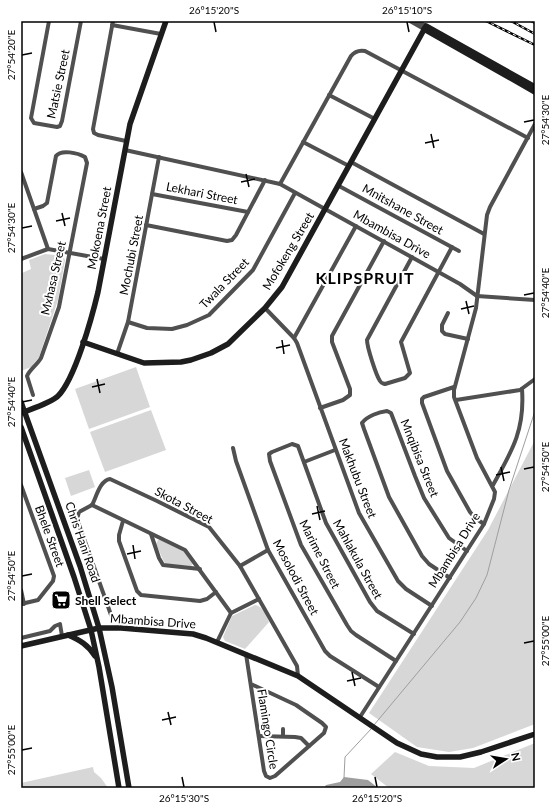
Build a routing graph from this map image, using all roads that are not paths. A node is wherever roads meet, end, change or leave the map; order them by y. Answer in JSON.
{"nodes":[{"id":1,"x":48,"y":21,"type":"edge"},
{"id":2,"x":81,"y":21,"type":"edge"},
{"id":3,"x":166,"y":21,"type":"edge"},
{"id":4,"x":410,"y":21,"type":"edge"},
{"id":5,"x":417,"y":21,"type":"edge"},
{"id":6,"x":113,"y":23,"type":"edge"},
{"id":7,"x":425,"y":27,"type":"junction"},
{"id":8,"x":161,"y":34,"type":"junction"},
{"id":9,"x":401,"y":71,"type":"junction"},
{"id":10,"x":535,"y":87,"type":"edge"},
{"id":11,"x":535,"y":92,"type":"edge"},
{"id":12,"x":329,"y":95,"type":"junction"},
{"id":13,"x":375,"y":119,"type":"junction"},
{"id":14,"x":535,"y":124,"type":"edge"},
{"id":15,"x":528,"y":138,"type":"junction"},
{"id":16,"x":126,"y":141,"type":"junction"},
{"id":17,"x":303,"y":142,"type":"junction"},
{"id":18,"x":125,"y":150,"type":"junction"},
{"id":19,"x":159,"y":157,"type":"junction"},
{"id":20,"x":350,"y":164,"type":"junction"},
{"id":21,"x":21,"y":172,"type":"edge"},
{"id":22,"x":265,"y":180,"type":"junction"},
{"id":23,"x":280,"y":184,"type":"junction"},
{"id":24,"x":339,"y":186,"type":"junction"},
{"id":25,"x":295,"y":193,"type":"junction"},
{"id":26,"x":152,"y":194,"type":"junction"},
{"id":27,"x":34,"y":209,"type":"junction"},
{"id":28,"x":326,"y":209,"type":"junction"},
{"id":29,"x":248,"y":212,"type":"junction"},
{"id":30,"x":146,"y":225,"type":"junction"},
{"id":31,"x":356,"y":226,"type":"junction"},
{"id":32,"x":484,"y":234,"type":"junction"},
{"id":33,"x":384,"y":241,"type":"junction"},
{"id":34,"x":452,"y":248,"type":"junction"},
{"id":35,"x":48,"y":249,"type":"junction"},
{"id":36,"x":458,"y":251,"type":"dead end"},
{"id":37,"x":70,"y":253,"type":"junction"},
{"id":38,"x":412,"y":257,"type":"junction"},
{"id":39,"x":21,"y":258,"type":"edge"},
{"id":40,"x":104,"y":260,"type":"junction"},
{"id":41,"x":439,"y":272,"type":"junction"},
{"id":42,"x":477,"y":296,"type":"junction"},
{"id":43,"x":535,"y":300,"type":"edge"},
{"id":44,"x":265,"y":308,"type":"junction"},
{"id":45,"x":448,"y":313,"type":"dead end"},
{"id":46,"x":128,"y":322,"type":"junction"},
{"id":47,"x":294,"y":338,"type":"junction"},
{"id":48,"x":468,"y":339,"type":"junction"},
{"id":49,"x":83,"y":342,"type":"junction"},
{"id":50,"x":116,"y":354,"type":"junction"},
{"id":51,"x":535,"y":379,"type":"edge"},
{"id":52,"x":454,"y":387,"type":"junction"},
{"id":53,"x":522,"y":389,"type":"junction"},
{"id":54,"x":33,"y":395,"type":"dead end"},
{"id":55,"x":456,"y":400,"type":"junction"},
{"id":56,"x":21,"y":402,"type":"edge"},
{"id":57,"x":320,"y":408,"type":"junction"},
{"id":58,"x":23,"y":412,"type":"edge"},
{"id":59,"x":21,"y":427,"type":"edge"},
{"id":60,"x":233,"y":448,"type":"dead end"},
{"id":61,"x":336,"y":450,"type":"junction"},
{"id":62,"x":304,"y":462,"type":"junction"},
{"id":63,"x":21,"y":485,"type":"edge"},
{"id":64,"x":493,"y":485,"type":"junction"},
{"id":65,"x":92,"y":506,"type":"junction"},
{"id":66,"x":124,"y":521,"type":"junction"},
{"id":67,"x":484,"y":524,"type":"junction"},
{"id":68,"x":151,"y":534,"type":"junction"},
{"id":69,"x":268,"y":550,"type":"junction"},
{"id":70,"x":467,"y":551,"type":"junction"},
{"id":71,"x":240,"y":566,"type":"junction"},
{"id":72,"x":200,"y":569,"type":"junction"},
{"id":73,"x":450,"y":578,"type":"junction"},
{"id":74,"x":21,"y":590,"type":"edge"},
{"id":75,"x":216,"y":592,"type":"junction"},
{"id":76,"x":259,"y":599,"type":"junction"},
{"id":77,"x":23,"y":604,"type":"edge"},
{"id":78,"x":432,"y":606,"type":"junction"},
{"id":79,"x":231,"y":613,"type":"junction"},
{"id":80,"x":111,"y":615,"type":"dead end"},
{"id":81,"x":99,"y":628,"type":"junction"},
{"id":82,"x":91,"y":630,"type":"junction"},
{"id":83,"x":414,"y":634,"type":"junction"},
{"id":84,"x":65,"y":636,"type":"junction"},
{"id":85,"x":21,"y":638,"type":"edge"},
{"id":86,"x":217,"y":642,"type":"junction"},
{"id":87,"x":21,"y":646,"type":"edge"},
{"id":88,"x":246,"y":654,"type":"junction"},
{"id":89,"x":97,"y":660,"type":"junction"},
{"id":90,"x":396,"y":661,"type":"junction"},
{"id":91,"x":298,"y":676,"type":"junction"},
{"id":92,"x":251,"y":684,"type":"junction"},
{"id":93,"x":379,"y":687,"type":"junction"},
{"id":94,"x":360,"y":717,"type":"junction"},
{"id":95,"x":283,"y":729,"type":"dead end"},
{"id":96,"x":535,"y":734,"type":"edge"},
{"id":97,"x":283,"y":735,"type":"junction"},
{"id":98,"x":259,"y":736,"type":"junction"},
{"id":99,"x":309,"y":746,"type":"junction"},
{"id":100,"x":119,"y":788,"type":"edge"},
{"id":101,"x":129,"y":788,"type":"edge"}],
"edges":[{"from":1,"to":2,"type":"street","name":"Matsie Street"},
{"from":3,"to":8,"type":"street","name":"Mokoena Street"},
{"from":4,"to":7,"type":"street"},
{"from":5,"to":7,"type":"street"},
{"from":6,"to":8,"type":"street"},
{"from":6,"to":16,"type":"street"},
{"from":7,"to":9,"type":"street","name":"Mofokeng Street"},
{"from":7,"to":10,"type":"street"},
{"from":7,"to":11,"type":"street"},
{"from":8,"to":16,"type":"street","name":"Mokoena Street"},
{"from":9,"to":12,"type":"street"},
{"from":9,"to":13,"type":"street","name":"Mofokeng Street"},
{"from":9,"to":15,"type":"street"},
{"from":12,"to":13,"type":"street"},
{"from":12,"to":17,"type":"street"},
{"from":13,"to":20,"type":"street","name":"Mofokeng Street"},
{"from":14,"to":15,"type":"street"},
{"from":15,"to":32,"type":"street"},
{"from":16,"to":18,"type":"street","name":"Mokoena Street"},
{"from":17,"to":20,"type":"street"},
{"from":17,"to":23,"type":"street"},
{"from":18,"to":19,"type":"street","name":"Mbambisa Drive"},
{"from":18,"to":40,"type":"street","name":"Mokoena Street"},
{"from":19,"to":22,"type":"street","name":"Mbambisa Drive"},
{"from":19,"to":26,"type":"street","name":"Mochubi Street"},
{"from":20,"to":24,"type":"street","name":"Mofokeng Street"},
{"from":20,"to":32,"type":"street"},
{"from":21,"to":27,"type":"street"},
{"from":22,"to":23,"type":"street","name":"Mbambisa Drive"},
{"from":22,"to":29,"type":"street"},
{"from":23,"to":25,"type":"street","name":"Mbambisa Drive"},
{"from":24,"to":28,"type":"street","name":"Mofokeng Street"},
{"from":24,"to":34,"type":"street","name":"Mnitshane Street"},
{"from":25,"to":28,"type":"street","name":"Mbambisa Drive"},
{"from":25,"to":46,"type":"street","name":"Twala Street"},
{"from":26,"to":29,"type":"street","name":"Lekhari Street"},
{"from":26,"to":30,"type":"street","name":"Mochubi Street"},
{"from":27,"to":35,"type":"street"},
{"from":27,"to":37,"type":"street","name":"Mxhasa Street"},
{"from":28,"to":31,"type":"street","name":"Mbambisa Drive"},
{"from":28,"to":44,"type":"street","name":"Mofokeng Street"},
{"from":29,"to":30,"type":"street"},
{"from":30,"to":46,"type":"street","name":"Mochubi Street"},
{"from":31,"to":33,"type":"street","name":"Mbambisa Drive"},
{"from":31,"to":47,"type":"street"},
{"from":32,"to":42,"type":"street"},
{"from":33,"to":38,"type":"street","name":"Mbambisa Drive"},
{"from":33,"to":57,"type":"street"},
{"from":34,"to":36,"type":"street","name":"Mnitshane Street"},
{"from":34,"to":41,"type":"street"},
{"from":35,"to":37,"type":"street"},
{"from":35,"to":39,"type":"street"},
{"from":37,"to":40,"type":"street"},
{"from":37,"to":54,"type":"street","name":"Mxhasa Street"},
{"from":38,"to":41,"type":"street","name":"Mbambisa Drive"},
{"from":38,"to":41,"type":"street"},
{"from":40,"to":49,"type":"street","name":"Mokoena Street"},
{"from":41,"to":42,"type":"street","name":"Mbambisa Drive"},
{"from":42,"to":43,"type":"street"},
{"from":42,"to":48,"type":"street"},
{"from":44,"to":47,"type":"street","name":"Makhubu Street"},
{"from":44,"to":50,"type":"street","name":"Mofokeng Street"},
{"from":45,"to":48,"type":"street"},
{"from":46,"to":50,"type":"street","name":"Mochubi Street"},
{"from":47,"to":57,"type":"street","name":"Makhubu Street"},
{"from":48,"to":52,"type":"street"},
{"from":49,"to":50,"type":"street","name":"Mofokeng Street"},
{"from":49,"to":58,"type":"street","name":"Mokoena Street"},
{"from":51,"to":53,"type":"street"},
{"from":52,"to":55,"type":"street"},
{"from":52,"to":67,"type":"street"},
{"from":53,"to":55,"type":"street"},
{"from":53,"to":64,"type":"street"},
{"from":55,"to":64,"type":"street"},
{"from":56,"to":58,"type":"street","name":"Chris Hani Road"},
{"from":57,"to":61,"type":"street","name":"Makhubu Street"},
{"from":58,"to":81,"type":"street","name":"Chris Hani Road"},
{"from":59,"to":82,"type":"street","name":"Chris Hani Road"},
{"from":60,"to":69,"type":"street","name":"Mosolodi Street"},
{"from":61,"to":62,"type":"street"},
{"from":61,"to":78,"type":"street","name":"Makhubu Street"},
{"from":62,"to":83,"type":"street","name":"Mahlakula Street"},
{"from":62,"to":90,"type":"street","name":"Marime Street"},
{"from":63,"to":77,"type":"street","name":"Bhele Street"},
{"from":64,"to":67,"type":"street","name":"Mbambisa Drive"},
{"from":65,"to":66,"type":"street"},
{"from":65,"to":71,"type":"street","name":"Skota Street"},
{"from":65,"to":80,"type":"street"},
{"from":66,"to":68,"type":"street"},
{"from":66,"to":75,"type":"street"},
{"from":67,"to":70,"type":"street","name":"Mbambisa Drive"},
{"from":68,"to":72,"type":"street"},
{"from":68,"to":72,"type":"street"},
{"from":69,"to":71,"type":"street"},
{"from":69,"to":93,"type":"street","name":"Mosolodi Street"},
{"from":70,"to":73,"type":"street","name":"Mbambisa Drive"},
{"from":70,"to":73,"type":"street","name":"Mnqibisa Street"},
{"from":71,"to":76,"type":"street","name":"Skota Street"},
{"from":72,"to":75,"type":"street"},
{"from":73,"to":78,"type":"street","name":"Mbambisa Drive"},
{"from":74,"to":77,"type":"street"},
{"from":75,"to":79,"type":"street"},
{"from":76,"to":79,"type":"street"},
{"from":76,"to":91,"type":"street","name":"Skota Street"},
{"from":78,"to":83,"type":"street","name":"Mbambisa Drive"},
{"from":79,"to":86,"type":"street"},
{"from":81,"to":82,"type":"street","name":"Mbambisa Drive"},
{"from":81,"to":86,"type":"street","name":"Mbambisa Drive"},
{"from":81,"to":101,"type":"street","name":"Chris Hani Road"},
{"from":82,"to":84,"type":"street","name":"Mbambisa Drive"},
{"from":82,"to":89,"type":"street","name":"Chris Hani Road"},
{"from":83,"to":90,"type":"street","name":"Mbambisa Drive"},
{"from":84,"to":85,"type":"street"},
{"from":84,"to":87,"type":"street","name":"Mbambisa Drive"},
{"from":84,"to":89,"type":"street"},
{"from":86,"to":88,"type":"street","name":"Mbambisa Drive"},
{"from":88,"to":91,"type":"street","name":"Mbambisa Drive"},
{"from":88,"to":92,"type":"street","name":"Flamingo Circle"},
{"from":89,"to":100,"type":"street","name":"Chris Hani Road"},
{"from":90,"to":93,"type":"street","name":"Mbambisa Drive"},
{"from":91,"to":94,"type":"street","name":"Mbambisa Drive"},
{"from":92,"to":98,"type":"street","name":"Flamingo Circle"},
{"from":92,"to":99,"type":"street","name":"Flamingo Circle"},
{"from":93,"to":94,"type":"street","name":"Mbambisa Drive"},
{"from":94,"to":96,"type":"street"},
{"from":95,"to":97,"type":"street"},
{"from":97,"to":98,"type":"street"},
{"from":97,"to":99,"type":"street"},
{"from":98,"to":99,"type":"street","name":"Flamingo Circle"}]}
